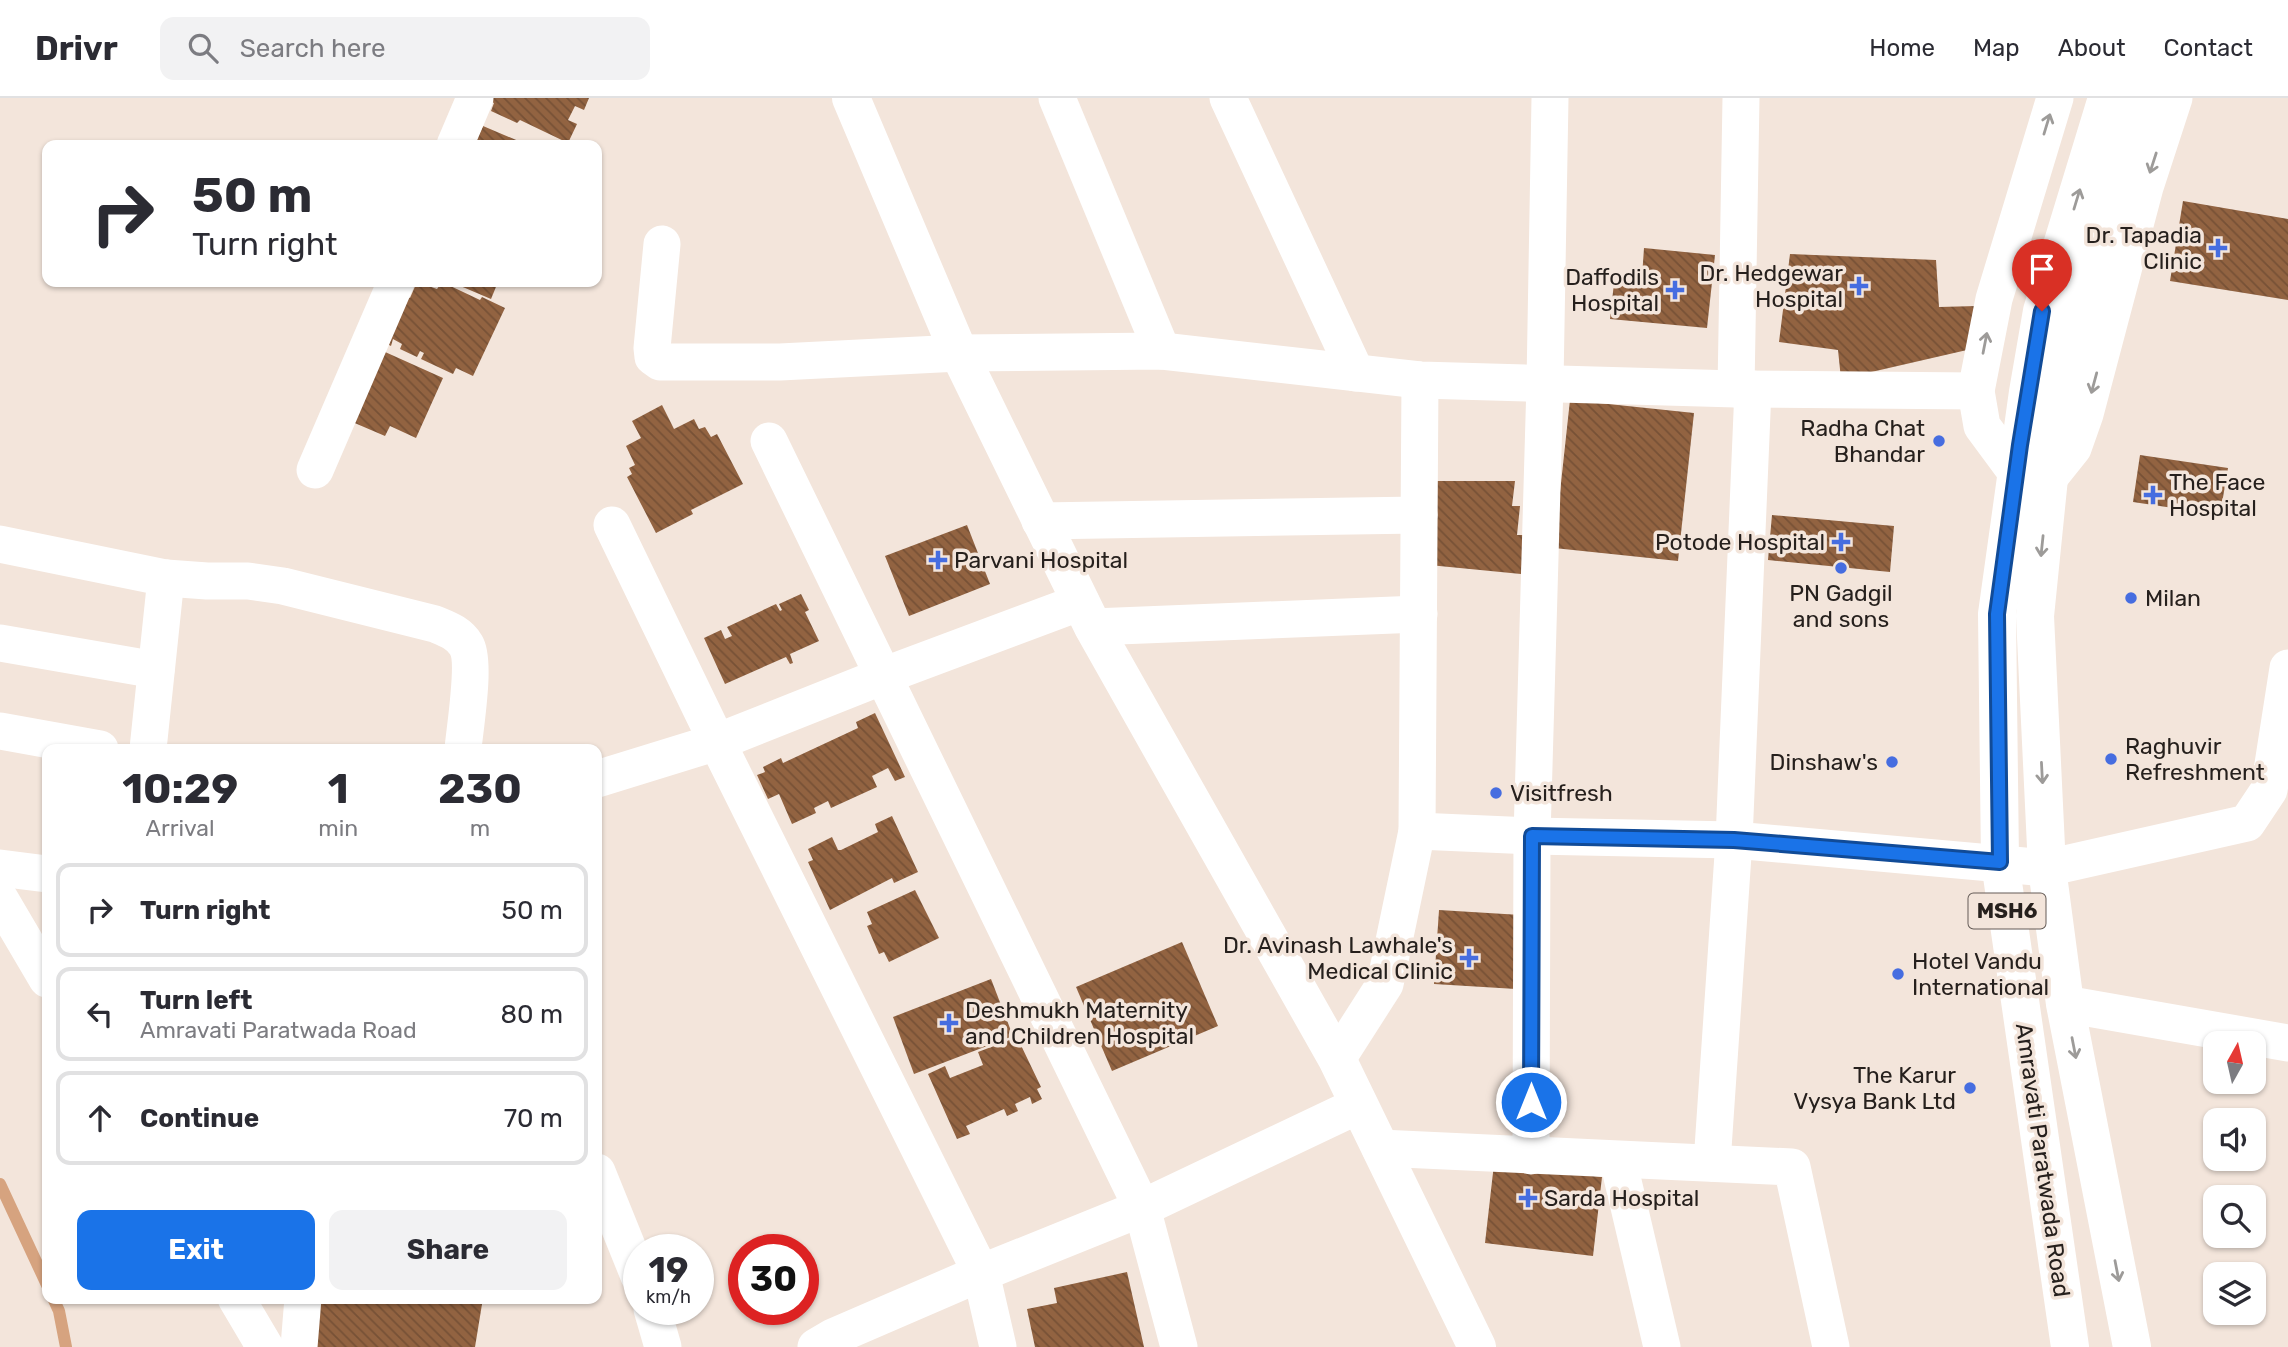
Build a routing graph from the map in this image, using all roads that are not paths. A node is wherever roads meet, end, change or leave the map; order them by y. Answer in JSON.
{"nodes":[{"id":1,"x":475,"y":98,"type":"edge"},
{"id":2,"x":851,"y":98,"type":"edge"},
{"id":3,"x":1057,"y":98,"type":"edge"},
{"id":4,"x":1228,"y":98,"type":"edge"},
{"id":5,"x":1550,"y":98,"type":"edge"},
{"id":6,"x":1741,"y":98,"type":"edge"},
{"id":7,"x":2055,"y":98,"type":"edge"},
{"id":8,"x":2107,"y":98,"type":"edge"},
{"id":9,"x":2144,"y":98,"type":"edge"},
{"id":10,"x":2174,"y":98,"type":"edge"},
{"id":11,"x":457,"y":140,"type":"edge"},
{"id":12,"x":662,"y":244,"type":"dead end"},
{"id":13,"x":394,"y":287,"type":"edge"},
{"id":14,"x":2058,"y":317,"type":"junction"},
{"id":15,"x":1162,"y":351,"type":"junction"},
{"id":16,"x":959,"y":353,"type":"junction"},
{"id":17,"x":1356,"y":373,"type":"junction"},
{"id":18,"x":1420,"y":380,"type":"junction"},
{"id":19,"x":1545,"y":383,"type":"junction"},
{"id":20,"x":1745,"y":389,"type":"junction"},
{"id":21,"x":1976,"y":391,"type":"junction"},
{"id":22,"x":769,"y":441,"type":"dead end"},
{"id":23,"x":315,"y":470,"type":"dead end"},
{"id":24,"x":2032,"y":475,"type":"junction"},
{"id":25,"x":1419,"y":515,"type":"junction"},
{"id":26,"x":1040,"y":521,"type":"junction"},
{"id":27,"x":612,"y":525,"type":"dead end"},
{"id":28,"x":0,"y":544,"type":"edge"},
{"id":29,"x":166,"y":578,"type":"junction"},
{"id":30,"x":1087,"y":614,"type":"junction"},
{"id":31,"x":1419,"y":614,"type":"junction"},
{"id":32,"x":0,"y":643,"type":"edge"},
{"id":33,"x":2288,"y":668,"type":"edge"},
{"id":34,"x":156,"y":670,"type":"junction"},
{"id":35,"x":883,"y":676,"type":"junction"},
{"id":36,"x":0,"y":731,"type":"edge"},
{"id":37,"x":717,"y":742,"type":"junction"},
{"id":38,"x":72,"y":744,"type":"edge"},
{"id":39,"x":149,"y":744,"type":"edge"},
{"id":40,"x":463,"y":744,"type":"edge"},
{"id":41,"x":602,"y":777,"type":"edge"},
{"id":42,"x":1417,"y":831,"type":"junction"},
{"id":43,"x":1532,"y":836,"type":"junction"},
{"id":44,"x":1734,"y":840,"type":"junction"},
{"id":45,"x":2000,"y":862,"type":"junction"},
{"id":46,"x":0,"y":868,"type":"edge"},
{"id":47,"x":2048,"y":868,"type":"junction"},
{"id":48,"x":42,"y":873,"type":"edge"},
{"id":49,"x":0,"y":899,"type":"edge"},
{"id":50,"x":42,"y":970,"type":"edge"},
{"id":51,"x":2065,"y":1004,"type":"junction"},
{"id":52,"x":2288,"y":1043,"type":"edge"},
{"id":53,"x":1337,"y":1059,"type":"junction"},
{"id":54,"x":1359,"y":1105,"type":"junction"},
{"id":55,"x":1380,"y":1148,"type":"junction"},
{"id":56,"x":1531,"y":1156,"type":"junction"},
{"id":57,"x":1618,"y":1160,"type":"junction"},
{"id":58,"x":1712,"y":1163,"type":"junction"},
{"id":59,"x":602,"y":1184,"type":"edge"},
{"id":60,"x":1142,"y":1208,"type":"junction"},
{"id":61,"x":623,"y":1236,"type":"edge"},
{"id":62,"x":981,"y":1273,"type":"junction"},
{"id":63,"x":240,"y":1304,"type":"edge"},
{"id":64,"x":303,"y":1304,"type":"edge"},
{"id":65,"x":657,"y":1325,"type":"edge"},
{"id":66,"x":828,"y":1344,"type":"edge"},
{"id":67,"x":265,"y":1347,"type":"edge"},
{"id":68,"x":299,"y":1347,"type":"edge"},
{"id":69,"x":663,"y":1347,"type":"edge"},
{"id":70,"x":998,"y":1347,"type":"edge"},
{"id":71,"x":1179,"y":1347,"type":"edge"},
{"id":72,"x":1477,"y":1347,"type":"edge"},
{"id":73,"x":1662,"y":1347,"type":"edge"},
{"id":74,"x":1831,"y":1347,"type":"edge"},
{"id":75,"x":2070,"y":1347,"type":"edge"},
{"id":76,"x":2132,"y":1347,"type":"edge"}],
"edges":[{"from":1,"to":11,"type":"street"},
{"from":2,"to":16,"type":"main road"},
{"from":3,"to":15,"type":"street"},
{"from":4,"to":17,"type":"street"},
{"from":5,"to":19,"type":"street"},
{"from":6,"to":20,"type":"street"},
{"from":21,"to":7,"type":"street","one_way":true},
{"from":14,"to":8,"type":"main road","number":"MSH6","one_way":true},
{"from":9,"to":14,"type":"main road"},
{"from":10,"to":24,"type":"street","one_way":true},
{"from":12,"to":16,"type":"street"},
{"from":13,"to":23,"type":"street"},
{"from":14,"to":24,"type":"main road","number":"MSH6"},
{"from":15,"to":16,"type":"street"},
{"from":15,"to":17,"type":"street"},
{"from":16,"to":26,"type":"main road"},
{"from":17,"to":18,"type":"street"},
{"from":18,"to":19,"type":"street"},
{"from":18,"to":25,"type":"street"},
{"from":19,"to":20,"type":"street"},
{"from":19,"to":43,"type":"street"},
{"from":20,"to":21,"type":"street"},
{"from":20,"to":44,"type":"street"},
{"from":21,"to":24,"type":"street"},
{"from":22,"to":35,"type":"street"},
{"from":24,"to":45,"type":"main road","name":"Amravati Paratwada Road","number":"MSH6"},
{"from":24,"to":47,"type":"main road","name":"Amravati Paratwada Road","number":"MSH6","one_way":true},
{"from":25,"to":26,"type":"street"},
{"from":25,"to":31,"type":"street"},
{"from":26,"to":30,"type":"main road"},
{"from":27,"to":37,"type":"street"},
{"from":28,"to":29,"type":"street"},
{"from":29,"to":34,"type":"street"},
{"from":29,"to":40,"type":"street"},
{"from":30,"to":31,"type":"street"},
{"from":30,"to":35,"type":"street"},
{"from":30,"to":53,"type":"main road"},
{"from":31,"to":42,"type":"street"},
{"from":32,"to":34,"type":"street"},
{"from":33,"to":47,"type":"street"},
{"from":34,"to":39,"type":"street"},
{"from":35,"to":37,"type":"street"},
{"from":35,"to":60,"type":"street"},
{"from":36,"to":38,"type":"street"},
{"from":37,"to":41,"type":"street"},
{"from":37,"to":62,"type":"street"},
{"from":42,"to":43,"type":"street"},
{"from":42,"to":53,"type":"street"},
{"from":43,"to":44,"type":"street"},
{"from":43,"to":56,"type":"street"},
{"from":44,"to":45,"type":"street"},
{"from":44,"to":58,"type":"street"},
{"from":45,"to":47,"type":"street"},
{"from":45,"to":75,"type":"main road","name":"Amravati Paratwada Road","number":"MSH6"},
{"from":46,"to":48,"type":"street"},
{"from":47,"to":51,"type":"main road","name":"Amravati Paratwada Road","number":"MSH6"},
{"from":49,"to":50,"type":"street"},
{"from":51,"to":52,"type":"street"},
{"from":51,"to":76,"type":"main road","name":"Amravati Paratwada Road","number":"MSH6","one_way":true},
{"from":53,"to":54,"type":"main road"},
{"from":54,"to":55,"type":"main road"},
{"from":54,"to":60,"type":"street"},
{"from":55,"to":56,"type":"street"},
{"from":55,"to":72,"type":"main road"},
{"from":56,"to":57,"type":"street"},
{"from":57,"to":58,"type":"street"},
{"from":57,"to":73,"type":"street"},
{"from":58,"to":74,"type":"street"},
{"from":59,"to":61,"type":"street"},
{"from":60,"to":62,"type":"street"},
{"from":60,"to":71,"type":"street"},
{"from":62,"to":66,"type":"street"},
{"from":62,"to":70,"type":"street"},
{"from":63,"to":67,"type":"street"},
{"from":64,"to":68,"type":"street"},
{"from":65,"to":69,"type":"street"}]}
